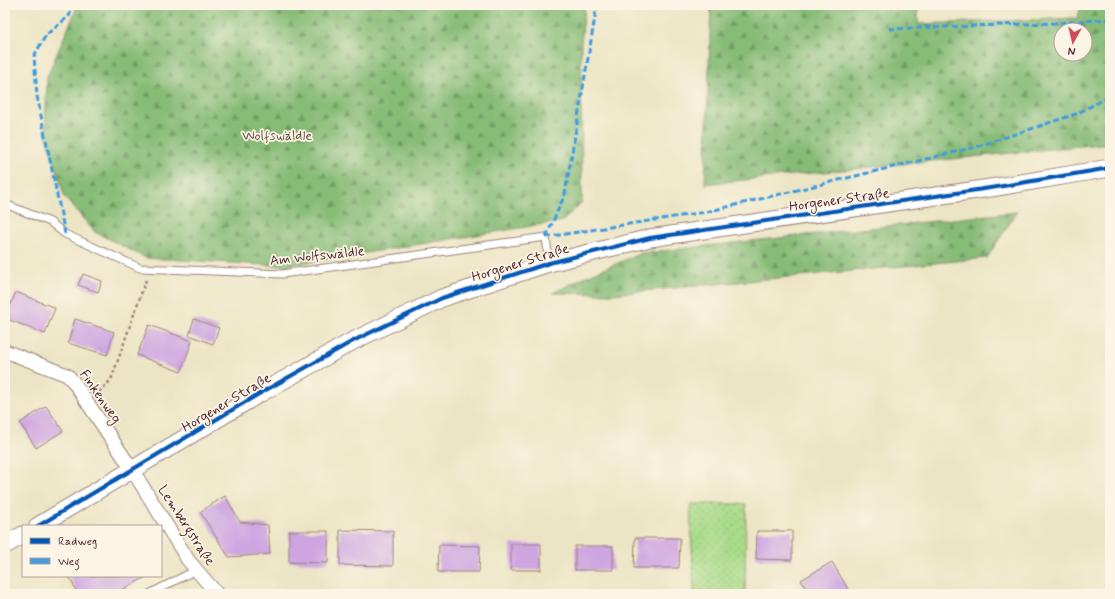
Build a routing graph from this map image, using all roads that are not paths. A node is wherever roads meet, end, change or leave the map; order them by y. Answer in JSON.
{"nodes":[{"id":1,"x":1110,"y":168,"type":"edge"},
{"id":2,"x":5,"y":204,"type":"edge"},
{"id":3,"x":549,"y":263,"type":"junction"},
{"id":4,"x":5,"y":351,"type":"edge"},
{"id":5,"x":133,"y":470,"type":"junction"},
{"id":6,"x":40,"y":525,"type":"edge"},
{"id":7,"x":22,"y":536,"type":"edge"},
{"id":8,"x":5,"y":545,"type":"edge"},
{"id":9,"x":196,"y":570,"type":"junction"},
{"id":10,"x":149,"y":594,"type":"edge"},
{"id":11,"x":217,"y":594,"type":"edge"}],
"edges":[{"from":1,"to":3,"type":"street","name":"Horgener Straße"},
{"from":2,"to":3,"type":"lane","name":"Am Wolfswäldle"},
{"from":3,"to":5,"type":"street","name":"Horgener Straße"},
{"from":4,"to":5,"type":"street","name":"Finkenweg"},
{"from":5,"to":6,"type":"street","name":"Horgener Straße"},
{"from":5,"to":9,"type":"street","name":"Lembergstraße"},
{"from":7,"to":8,"type":"street"},
{"from":9,"to":10,"type":"lane"},
{"from":9,"to":11,"type":"street","name":"Lembergstraße"}]}
